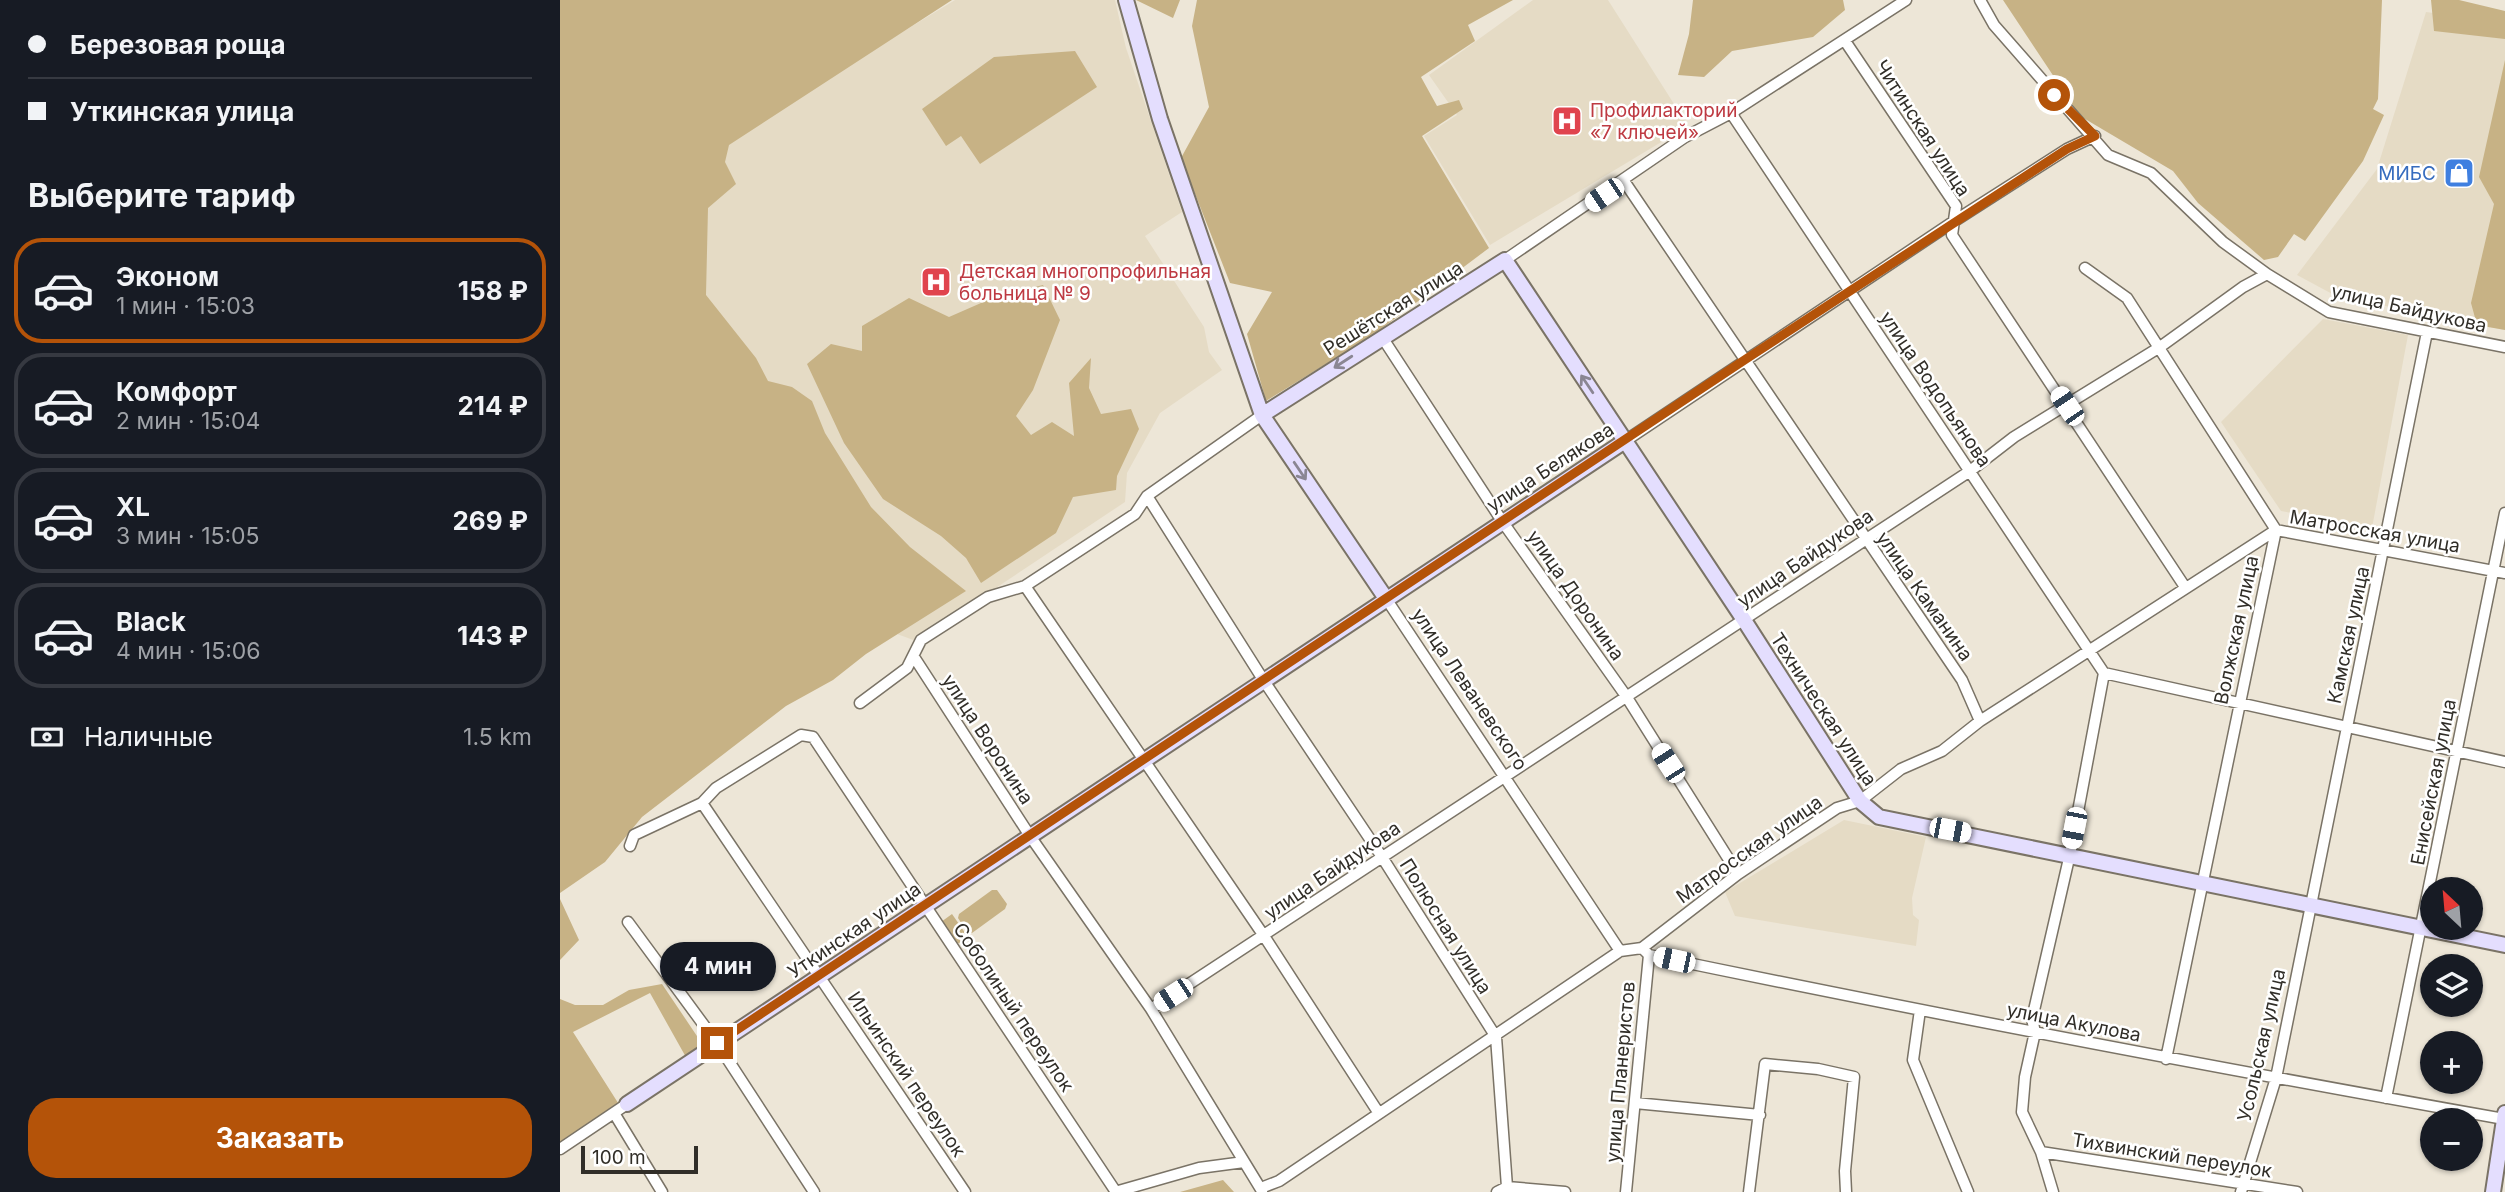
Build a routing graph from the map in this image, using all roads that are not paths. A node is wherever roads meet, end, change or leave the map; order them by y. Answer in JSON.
{"nodes":[{"id":1,"x":1126,"y":0,"type":"edge"},
{"id":2,"x":1906,"y":0,"type":"edge"},
{"id":3,"x":1980,"y":0,"type":"edge"},
{"id":4,"x":1845,"y":41,"type":"junction"},
{"id":5,"x":1731,"y":113,"type":"junction"},
{"id":6,"x":2095,"y":136,"type":"junction"},
{"id":7,"x":1624,"y":181,"type":"junction"},
{"id":8,"x":1956,"y":220,"type":"junction"},
{"id":9,"x":1504,"y":260,"type":"junction"},
{"id":10,"x":2085,"y":268,"type":"dead end"},
{"id":11,"x":2267,"y":274,"type":"junction"},
{"id":12,"x":1850,"y":292,"type":"junction"},
{"id":13,"x":2427,"y":332,"type":"junction"},
{"id":14,"x":1381,"y":337,"type":"junction"},
{"id":15,"x":2160,"y":347,"type":"junction"},
{"id":16,"x":2505,"y":347,"type":"edge"},
{"id":17,"x":1746,"y":359,"type":"junction"},
{"id":18,"x":2067,"y":406,"type":"junction"},
{"id":19,"x":1262,"y":415,"type":"junction"},
{"id":20,"x":1625,"y":441,"type":"junction"},
{"id":21,"x":1970,"y":471,"type":"junction"},
{"id":22,"x":1147,"y":496,"type":"junction"},
{"id":23,"x":2505,"y":513,"type":"edge"},
{"id":24,"x":1502,"y":521,"type":"junction"},
{"id":25,"x":2276,"y":530,"type":"junction"},
{"id":26,"x":1865,"y":540,"type":"junction"},
{"id":27,"x":2385,"y":549,"type":"junction"},
{"id":28,"x":2494,"y":571,"type":"junction"},
{"id":29,"x":2505,"y":573,"type":"edge"},
{"id":30,"x":1025,"y":586,"type":"junction"},
{"id":31,"x":2185,"y":587,"type":"junction"},
{"id":32,"x":1387,"y":600,"type":"junction"},
{"id":33,"x":1744,"y":620,"type":"junction"},
{"id":34,"x":2087,"y":651,"type":"junction"},
{"id":35,"x":914,"y":657,"type":"junction"},
{"id":36,"x":2104,"y":673,"type":"junction"},
{"id":37,"x":1264,"y":681,"type":"junction"},
{"id":38,"x":1626,"y":696,"type":"junction"},
{"id":39,"x":2238,"y":702,"type":"junction"},
{"id":40,"x":860,"y":703,"type":"dead end"},
{"id":41,"x":1980,"y":721,"type":"junction"},
{"id":42,"x":2346,"y":727,"type":"junction"},
{"id":43,"x":2455,"y":751,"type":"junction"},
{"id":44,"x":1144,"y":760,"type":"junction"},
{"id":45,"x":2505,"y":762,"type":"edge"},
{"id":46,"x":1504,"y":774,"type":"junction"},
{"id":47,"x":1860,"y":801,"type":"junction"},
{"id":48,"x":702,"y":803,"type":"junction"},
{"id":49,"x":1030,"y":836,"type":"junction"},
{"id":50,"x":630,"y":846,"type":"dead end"},
{"id":51,"x":2070,"y":854,"type":"junction"},
{"id":52,"x":1382,"y":857,"type":"junction"},
{"id":53,"x":1738,"y":874,"type":"junction"},
{"id":54,"x":2432,"y":877,"type":"edge"},
{"id":55,"x":2202,"y":883,"type":"junction"},
{"id":56,"x":2310,"y":905,"type":"junction"},
{"id":57,"x":925,"y":906,"type":"junction"},
{"id":58,"x":628,"y":922,"type":"dead end"},
{"id":59,"x":2420,"y":927,"type":"edge"},
{"id":60,"x":1264,"y":936,"type":"junction"},
{"id":61,"x":2420,"y":940,"type":"edge"},
{"id":62,"x":2481,"y":940,"type":"edge"},
{"id":63,"x":2505,"y":945,"type":"edge"},
{"id":64,"x":1619,"y":951,"type":"junction"},
{"id":65,"x":1645,"y":952,"type":"junction"},
{"id":66,"x":820,"y":976,"type":"junction"},
{"id":67,"x":1151,"y":1009,"type":"junction"},
{"id":68,"x":1920,"y":1010,"type":"junction"},
{"id":69,"x":2035,"y":1032,"type":"junction"},
{"id":70,"x":1496,"y":1037,"type":"junction"},
{"id":71,"x":717,"y":1043,"type":"junction"},
{"id":72,"x":2166,"y":1059,"type":"junction"},
{"id":73,"x":2276,"y":1078,"type":"junction"},
{"id":74,"x":2386,"y":1098,"type":"junction"},
{"id":75,"x":1634,"y":1103,"type":"junction"},
{"id":76,"x":627,"y":1104,"type":"joint"},
{"id":77,"x":1378,"y":1112,"type":"junction"},
{"id":78,"x":614,"y":1113,"type":"junction"},
{"id":79,"x":1760,"y":1115,"type":"junction"},
{"id":80,"x":2504,"y":1116,"type":"edge"},
{"id":81,"x":560,"y":1149,"type":"edge"},
{"id":82,"x":2040,"y":1152,"type":"junction"},
{"id":83,"x":1244,"y":1162,"type":"junction"},
{"id":84,"x":1507,"y":1187,"type":"junction"},
{"id":85,"x":2242,"y":1187,"type":"edge"},
{"id":86,"x":1261,"y":1190,"type":"edge"},
{"id":87,"x":662,"y":1192,"type":"edge"},
{"id":88,"x":814,"y":1192,"type":"edge"},
{"id":89,"x":965,"y":1192,"type":"edge"},
{"id":90,"x":1116,"y":1192,"type":"edge"},
{"id":91,"x":1497,"y":1192,"type":"edge"},
{"id":92,"x":1565,"y":1192,"type":"edge"},
{"id":93,"x":1626,"y":1192,"type":"edge"},
{"id":94,"x":1749,"y":1192,"type":"edge"},
{"id":95,"x":1846,"y":1192,"type":"edge"},
{"id":96,"x":1968,"y":1192,"type":"edge"},
{"id":97,"x":2053,"y":1192,"type":"edge"},
{"id":98,"x":2297,"y":1192,"type":"edge"},
{"id":99,"x":2493,"y":1192,"type":"edge"}],
"edges":[{"from":1,"to":19,"type":"street","name":"улица Леваневского"},
{"from":2,"to":4,"type":"street","name":"Решётская улица"},
{"from":3,"to":6,"type":"street"},
{"from":4,"to":5,"type":"street","name":"Решётская улица"},
{"from":4,"to":8,"type":"street","name":"Читинская улица"},
{"from":5,"to":7,"type":"street","name":"Решётская улица"},
{"from":5,"to":12,"type":"street","name":"улица Водопьянова"},
{"from":6,"to":8,"type":"street","name":"улица Белякова"},
{"from":6,"to":11,"type":"street"},
{"from":7,"to":9,"type":"street","name":"Решётская улица"},
{"from":7,"to":17,"type":"street","name":"улица Каманина"},
{"from":8,"to":12,"type":"street","name":"улица Белякова"},
{"from":8,"to":18,"type":"street","name":"Читинская улица"},
{"from":9,"to":14,"type":"street","name":"Решётская улица"},
{"from":20,"to":9,"type":"street","name":"Техническая улица","one_way":true},
{"from":10,"to":15,"type":"street"},
{"from":11,"to":13,"type":"street","name":"улица Байдукова"},
{"from":11,"to":15,"type":"street","name":"улица Байдукова"},
{"from":12,"to":17,"type":"street","name":"улица Белякова"},
{"from":12,"to":21,"type":"street","name":"улица Водопьянова"},
{"from":13,"to":16,"type":"street","name":"улица Байдукова"},
{"from":13,"to":27,"type":"street","name":"Камская улица"},
{"from":14,"to":19,"type":"street","name":"Решётская улица","one_way":true},
{"from":14,"to":24,"type":"street","name":"улица Доронина"},
{"from":15,"to":18,"type":"street","name":"улица Байдукова"},
{"from":15,"to":25,"type":"street"},
{"from":17,"to":20,"type":"street","name":"улица Белякова"},
{"from":17,"to":26,"type":"street","name":"улица Каманина"},
{"from":18,"to":21,"type":"street","name":"улица Байдукова"},
{"from":18,"to":31,"type":"street","name":"Читинская улица"},
{"from":19,"to":22,"type":"street","name":"Решётская улица"},
{"from":19,"to":32,"type":"street","name":"улица Леваневского","one_way":true},
{"from":20,"to":24,"type":"street","name":"улица Белякова"},
{"from":20,"to":33,"type":"street","name":"Техническая улица"},
{"from":21,"to":26,"type":"street","name":"улица Байдукова"},
{"from":21,"to":34,"type":"street","name":"улица Водопьянова"},
{"from":22,"to":30,"type":"street","name":"Решётская улица"},
{"from":22,"to":37,"type":"street","name":"Полюсная улица"},
{"from":23,"to":28,"type":"street","name":"Енисейская улица"},
{"from":24,"to":32,"type":"street","name":"улица Белякова"},
{"from":24,"to":38,"type":"street","name":"улица Доронина"},
{"from":25,"to":27,"type":"street","name":"Матросская улица"},
{"from":25,"to":31,"type":"street","name":"Матросская улица"},
{"from":25,"to":39,"type":"street","name":"Волжская улица"},
{"from":26,"to":33,"type":"street","name":"улица Байдукова"},
{"from":26,"to":41,"type":"street","name":"улица Каманина"},
{"from":27,"to":28,"type":"street","name":"Матросская улица"},
{"from":27,"to":42,"type":"street","name":"Камская улица"},
{"from":28,"to":29,"type":"street","name":"Матросская улица"},
{"from":28,"to":43,"type":"street","name":"Енисейская улица"},
{"from":30,"to":35,"type":"street","name":"Решётская улица"},
{"from":30,"to":44,"type":"street"},
{"from":31,"to":34,"type":"street","name":"Матросская улица"},
{"from":32,"to":37,"type":"street","name":"улица Белякова"},
{"from":32,"to":46,"type":"street","name":"улица Леваневского"},
{"from":33,"to":38,"type":"street","name":"улица Байдукова"},
{"from":33,"to":47,"type":"street","name":"Техническая улица"},
{"from":34,"to":36,"type":"street","name":"улица Водопьянова"},
{"from":34,"to":41,"type":"street","name":"Матросская улица"},
{"from":35,"to":40,"type":"street","name":"Решётская улица"},
{"from":35,"to":49,"type":"street","name":"улица Воронина"},
{"from":36,"to":39,"type":"street"},
{"from":36,"to":51,"type":"street"},
{"from":37,"to":44,"type":"street","name":"улица Белякова"},
{"from":37,"to":52,"type":"street","name":"Полюсная улица"},
{"from":38,"to":46,"type":"street","name":"улица Байдукова"},
{"from":38,"to":53,"type":"street","name":"улица Доронина"},
{"from":39,"to":42,"type":"street"},
{"from":39,"to":55,"type":"street","name":"Волжская улица"},
{"from":41,"to":47,"type":"street","name":"Матросская улица"},
{"from":42,"to":43,"type":"street"},
{"from":42,"to":56,"type":"street","name":"Камская улица"},
{"from":43,"to":45,"type":"street"},
{"from":43,"to":54,"type":"street","name":"Енисейская улица"},
{"from":44,"to":49,"type":"street","name":"улица Белякова"},
{"from":44,"to":60,"type":"street"},
{"from":46,"to":52,"type":"street","name":"улица Байдукова"},
{"from":46,"to":64,"type":"street","name":"улица Леваневского"},
{"from":47,"to":51,"type":"street","name":"Техническая улица"},
{"from":47,"to":53,"type":"street","name":"Матросская улица"},
{"from":48,"to":50,"type":"street"},
{"from":48,"to":57,"type":"street","name":"Соболиный переулок"},
{"from":48,"to":66,"type":"street","name":"Ильинский переулок"},
{"from":49,"to":57,"type":"street","name":"Уткинская улица"},
{"from":49,"to":67,"type":"street","name":"улица Воронина"},
{"from":51,"to":55,"type":"street","name":"Техническая улица"},
{"from":51,"to":69,"type":"street"},
{"from":52,"to":60,"type":"street","name":"улица Байдукова"},
{"from":52,"to":70,"type":"street","name":"Полюсная улица"},
{"from":53,"to":65,"type":"street","name":"Матросская улица"},
{"from":55,"to":56,"type":"street","name":"Техническая улица"},
{"from":55,"to":72,"type":"street","name":"Волжская улица"},
{"from":56,"to":59,"type":"street","name":"Техническая улица"},
{"from":56,"to":73,"type":"street","name":"Усольская улица"},
{"from":57,"to":66,"type":"street","name":"Уткинская улица"},
{"from":57,"to":90,"type":"street","name":"Соболиный переулок"},
{"from":58,"to":71,"type":"street"},
{"from":60,"to":67,"type":"street","name":"улица Байдукова"},
{"from":60,"to":77,"type":"street"},
{"from":61,"to":74,"type":"street","name":"Енисейская улица"},
{"from":62,"to":63,"type":"street","name":"Техническая улица"},
{"from":64,"to":65,"type":"street"},
{"from":64,"to":70,"type":"street"},
{"from":65,"to":68,"type":"street","name":"улица Акулова"},
{"from":65,"to":75,"type":"street","name":"улица Планеристов"},
{"from":66,"to":71,"type":"street","name":"Уткинская улица"},
{"from":66,"to":89,"type":"street","name":"Ильинский переулок"},
{"from":67,"to":83,"type":"street","name":"улица Воронина"},
{"from":68,"to":69,"type":"street","name":"улица Акулова"},
{"from":68,"to":96,"type":"street"},
{"from":69,"to":72,"type":"street","name":"улица Акулова"},
{"from":69,"to":82,"type":"street"},
{"from":70,"to":77,"type":"street"},
{"from":70,"to":84,"type":"street","name":"Полюсная улица"},
{"from":71,"to":76,"type":"street","name":"Уткинская улица"},
{"from":71,"to":88,"type":"street"},
{"from":72,"to":73,"type":"street","name":"улица Акулова"},
{"from":73,"to":74,"type":"street","name":"улица Акулова"},
{"from":73,"to":85,"type":"street","name":"Усольская улица"},
{"from":74,"to":80,"type":"street","name":"улица Акулова"},
{"from":75,"to":79,"type":"street"},
{"from":75,"to":93,"type":"street","name":"улица Планеристов"},
{"from":76,"to":78,"type":"street","name":"Уткинская улица"},
{"from":77,"to":86,"type":"street"},
{"from":78,"to":81,"type":"street","name":"Уткинская улица"},
{"from":78,"to":87,"type":"street"},
{"from":79,"to":94,"type":"street"},
{"from":79,"to":95,"type":"street"},
{"from":80,"to":99,"type":"street"},
{"from":82,"to":85,"type":"street","name":"Тихвинский переулок"},
{"from":82,"to":97,"type":"street"},
{"from":83,"to":86,"type":"street","name":"улица Воронина"},
{"from":83,"to":90,"type":"street"},
{"from":84,"to":91,"type":"street"},
{"from":84,"to":92,"type":"street"},
{"from":85,"to":98,"type":"street","name":"Тихвинский переулок"}]}
